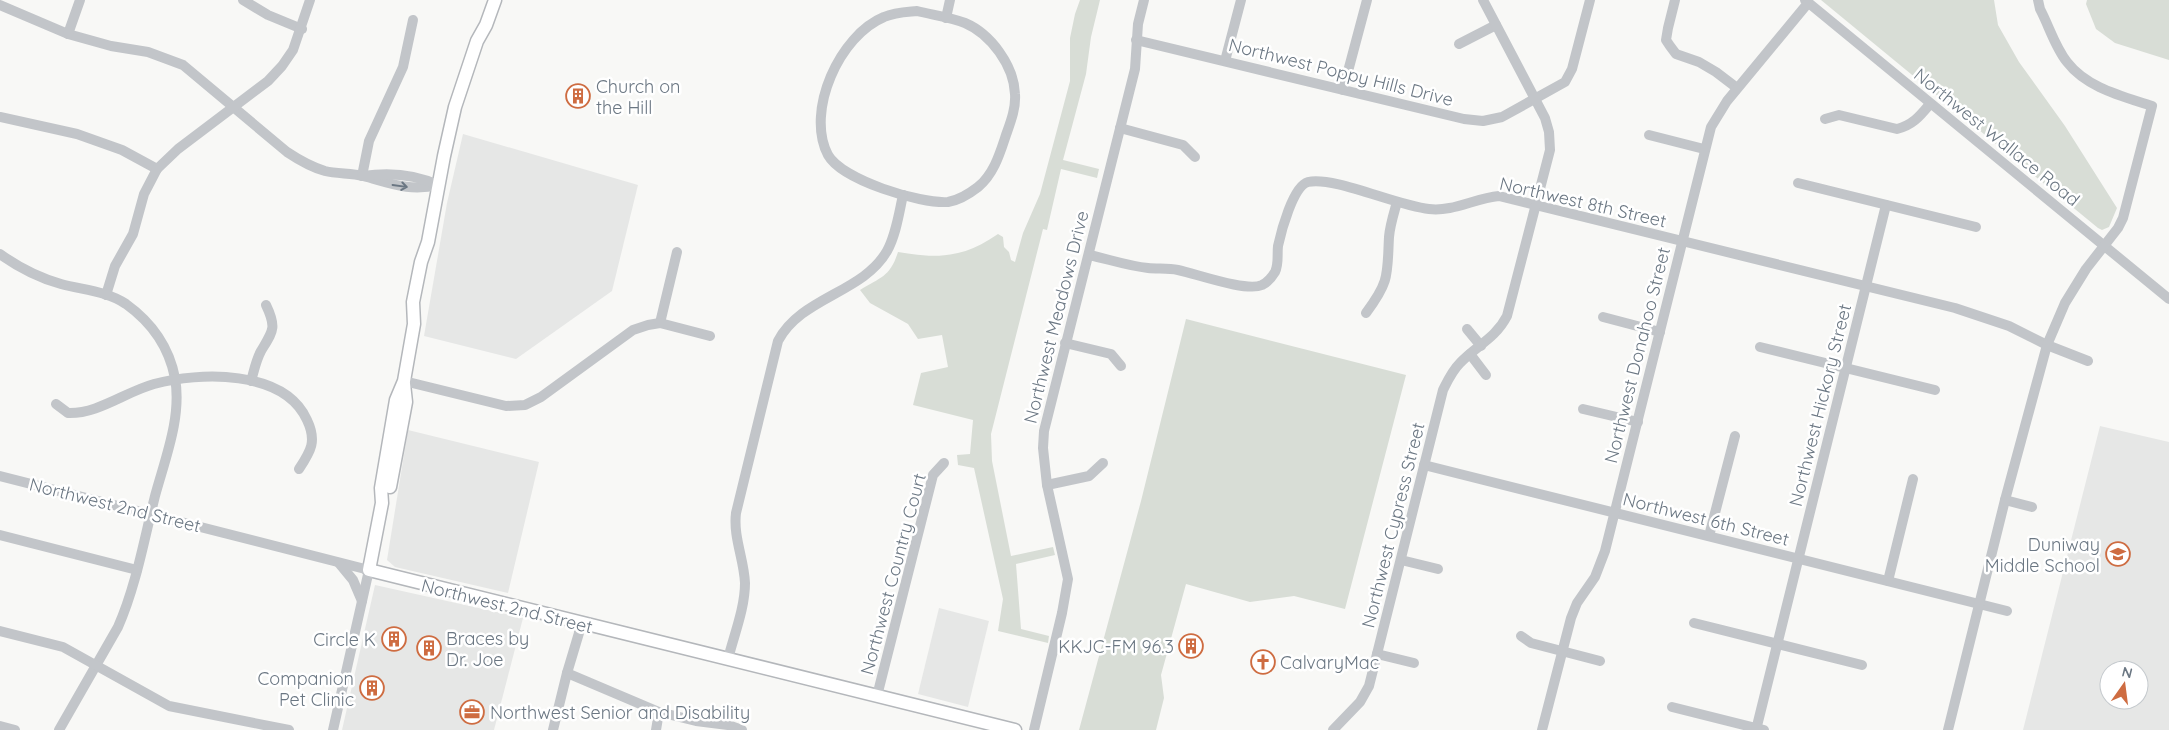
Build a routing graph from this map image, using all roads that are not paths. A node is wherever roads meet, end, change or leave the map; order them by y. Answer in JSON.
{"nodes":[{"id":1,"x":80,"y":0,"type":"edge"},
{"id":2,"x":243,"y":0,"type":"edge"},
{"id":3,"x":310,"y":0,"type":"edge"},
{"id":4,"x":495,"y":0,"type":"edge"},
{"id":5,"x":950,"y":0,"type":"edge"},
{"id":6,"x":1144,"y":0,"type":"edge"},
{"id":7,"x":1241,"y":0,"type":"edge"},
{"id":8,"x":1367,"y":0,"type":"edge"},
{"id":9,"x":1483,"y":0,"type":"edge"},
{"id":10,"x":1590,"y":0,"type":"edge"},
{"id":11,"x":1675,"y":0,"type":"edge"},
{"id":12,"x":2038,"y":0,"type":"edge"},
{"id":13,"x":1807,"y":1,"type":"edge"},
{"id":14,"x":0,"y":5,"type":"edge"},
{"id":15,"x":946,"y":18,"type":"junction"},
{"id":16,"x":414,"y":20,"type":"dead end"},
{"id":17,"x":1496,"y":25,"type":"junction"},
{"id":18,"x":302,"y":29,"type":"junction"},
{"id":19,"x":68,"y":34,"type":"junction"},
{"id":20,"x":1136,"y":40,"type":"junction"},
{"id":21,"x":1460,"y":44,"type":"dead end"},
{"id":22,"x":1225,"y":61,"type":"junction"},
{"id":23,"x":1736,"y":88,"type":"junction"},
{"id":24,"x":1343,"y":90,"type":"junction"},
{"id":25,"x":1535,"y":99,"type":"junction"},
{"id":26,"x":1930,"y":104,"type":"junction"},
{"id":27,"x":235,"y":107,"type":"junction"},
{"id":28,"x":0,"y":117,"type":"edge"},
{"id":29,"x":1825,"y":119,"type":"dead end"},
{"id":30,"x":1120,"y":128,"type":"junction"},
{"id":31,"x":1649,"y":135,"type":"dead end"},
{"id":32,"x":1704,"y":149,"type":"junction"},
{"id":33,"x":1195,"y":157,"type":"dead end"},
{"id":34,"x":157,"y":169,"type":"junction"},
{"id":35,"x":362,"y":176,"type":"junction"},
{"id":36,"x":1798,"y":183,"type":"dead end"},
{"id":37,"x":438,"y":185,"type":"junction"},
{"id":38,"x":903,"y":195,"type":"junction"},
{"id":39,"x":1397,"y":202,"type":"junction"},
{"id":40,"x":1536,"y":204,"type":"junction"},
{"id":41,"x":1886,"y":205,"type":"junction"},
{"id":42,"x":1976,"y":226,"type":"dead end"},
{"id":43,"x":1683,"y":241,"type":"junction"},
{"id":44,"x":2104,"y":244,"type":"junction"},
{"id":45,"x":677,"y":252,"type":"dead end"},
{"id":46,"x":0,"y":254,"type":"edge"},
{"id":47,"x":1089,"y":255,"type":"junction"},
{"id":48,"x":1866,"y":286,"type":"junction"},
{"id":49,"x":106,"y":295,"type":"junction"},
{"id":50,"x":2169,"y":299,"type":"edge"},
{"id":51,"x":266,"y":305,"type":"dead end"},
{"id":52,"x":1366,"y":313,"type":"dead end"},
{"id":53,"x":1602,"y":318,"type":"dead end"},
{"id":54,"x":660,"y":323,"type":"junction"},
{"id":55,"x":1467,"y":329,"type":"dead end"},
{"id":56,"x":1660,"y":332,"type":"junction"},
{"id":57,"x":710,"y":336,"type":"dead end"},
{"id":58,"x":1065,"y":343,"type":"junction"},
{"id":59,"x":2047,"y":345,"type":"junction"},
{"id":60,"x":1481,"y":346,"type":"junction"},
{"id":61,"x":1760,"y":347,"type":"dead end"},
{"id":62,"x":1470,"y":354,"type":"junction"},
{"id":63,"x":2088,"y":361,"type":"dead end"},
{"id":64,"x":1121,"y":366,"type":"dead end"},
{"id":65,"x":1846,"y":368,"type":"junction"},
{"id":66,"x":1486,"y":375,"type":"dead end"},
{"id":67,"x":175,"y":380,"type":"junction"},
{"id":68,"x":251,"y":381,"type":"junction"},
{"id":69,"x":404,"y":381,"type":"junction"},
{"id":70,"x":1935,"y":390,"type":"dead end"},
{"id":71,"x":56,"y":404,"type":"dead end"},
{"id":72,"x":1583,"y":408,"type":"dead end"},
{"id":73,"x":1638,"y":422,"type":"junction"},
{"id":74,"x":1735,"y":436,"type":"dead end"},
{"id":75,"x":944,"y":463,"type":"dead end"},
{"id":76,"x":1103,"y":464,"type":"dead end"},
{"id":77,"x":1424,"y":465,"type":"junction"},
{"id":78,"x":299,"y":469,"type":"dead end"},
{"id":79,"x":0,"y":476,"type":"edge"},
{"id":80,"x":1913,"y":479,"type":"dead end"},
{"id":81,"x":1047,"y":485,"type":"junction"},
{"id":82,"x":2005,"y":500,"type":"junction"},
{"id":83,"x":2032,"y":507,"type":"dead end"},
{"id":84,"x":1614,"y":513,"type":"junction"},
{"id":85,"x":151,"y":514,"type":"junction"},
{"id":86,"x":0,"y":535,"type":"edge"},
{"id":87,"x":1709,"y":536,"type":"junction"},
{"id":88,"x":1798,"y":559,"type":"junction"},
{"id":89,"x":1401,"y":560,"type":"junction"},
{"id":90,"x":339,"y":563,"type":"junction"},
{"id":91,"x":1438,"y":569,"type":"dead end"},
{"id":92,"x":137,"y":570,"type":"junction"},
{"id":93,"x":369,"y":570,"type":"junction"},
{"id":94,"x":1888,"y":581,"type":"junction"},
{"id":95,"x":362,"y":602,"type":"junction"},
{"id":96,"x":1979,"y":604,"type":"junction"},
{"id":97,"x":2008,"y":611,"type":"dead end"},
{"id":98,"x":579,"y":623,"type":"junction"},
{"id":99,"x":1694,"y":623,"type":"dead end"},
{"id":100,"x":0,"y":631,"type":"edge"},
{"id":101,"x":1521,"y":636,"type":"dead end"},
{"id":102,"x":1777,"y":644,"type":"junction"},
{"id":103,"x":1562,"y":651,"type":"junction"},
{"id":104,"x":1377,"y":654,"type":"junction"},
{"id":105,"x":728,"y":659,"type":"junction"},
{"id":106,"x":1600,"y":661,"type":"dead end"},
{"id":107,"x":1414,"y":663,"type":"dead end"},
{"id":108,"x":96,"y":665,"type":"junction"},
{"id":109,"x":1862,"y":665,"type":"dead end"},
{"id":110,"x":567,"y":673,"type":"junction"},
{"id":111,"x":877,"y":696,"type":"junction"},
{"id":112,"x":1672,"y":707,"type":"dead end"},
{"id":113,"x":659,"y":712,"type":"junction"},
{"id":114,"x":0,"y":726,"type":"edge"},
{"id":115,"x":1338,"y":728,"type":"edge"},
{"id":116,"x":1010,"y":729,"type":"edge"},
{"id":117,"x":1759,"y":729,"type":"edge"},
{"id":118,"x":15,"y":730,"type":"edge"},
{"id":119,"x":59,"y":730,"type":"edge"},
{"id":120,"x":289,"y":730,"type":"edge"},
{"id":121,"x":333,"y":730,"type":"edge"},
{"id":122,"x":553,"y":730,"type":"edge"},
{"id":123,"x":656,"y":730,"type":"edge"},
{"id":124,"x":742,"y":730,"type":"edge"},
{"id":125,"x":1034,"y":730,"type":"edge"},
{"id":126,"x":1542,"y":730,"type":"edge"},
{"id":127,"x":1948,"y":730,"type":"edge"}],
"edges":[{"from":1,"to":19,"type":"street"},
{"from":2,"to":18,"type":"street"},
{"from":3,"to":18,"type":"street"},
{"from":4,"to":37,"type":"main road"},
{"from":5,"to":15,"type":"street"},
{"from":6,"to":20,"type":"street","name":"Northwest Meadows Drive"},
{"from":7,"to":22,"type":"street"},
{"from":8,"to":24,"type":"street"},
{"from":9,"to":17,"type":"street","name":"Northwest Cypress Street"},
{"from":10,"to":25,"type":"street","name":"Northwest Poppy Hills Drive"},
{"from":11,"to":23,"type":"street"},
{"from":12,"to":44,"type":"street"},
{"from":13,"to":23,"type":"street","name":"Northwest Donahoo Street"},
{"from":13,"to":26,"type":"street","name":"Northwest Wallace Road"},
{"from":14,"to":19,"type":"street"},
{"from":15,"to":38,"type":"street"},
{"from":15,"to":38,"type":"street"},
{"from":16,"to":35,"type":"street"},
{"from":17,"to":21,"type":"street"},
{"from":17,"to":25,"type":"street","name":"Northwest Cypress Street"},
{"from":18,"to":27,"type":"street"},
{"from":19,"to":27,"type":"street"},
{"from":20,"to":22,"type":"street","name":"Northwest Poppy Hills Drive"},
{"from":20,"to":30,"type":"street","name":"Northwest Meadows Drive"},
{"from":22,"to":24,"type":"street","name":"Northwest Poppy Hills Drive"},
{"from":23,"to":32,"type":"street","name":"Northwest Donahoo Street"},
{"from":24,"to":25,"type":"street","name":"Northwest Poppy Hills Drive"},
{"from":25,"to":40,"type":"street","name":"Northwest Cypress Street"},
{"from":26,"to":29,"type":"street"},
{"from":26,"to":44,"type":"street","name":"Northwest Wallace Road"},
{"from":27,"to":34,"type":"street"},
{"from":27,"to":35,"type":"street"},
{"from":28,"to":34,"type":"street"},
{"from":30,"to":33,"type":"street"},
{"from":30,"to":47,"type":"street","name":"Northwest Meadows Drive"},
{"from":31,"to":32,"type":"street"},
{"from":32,"to":43,"type":"street","name":"Northwest Donahoo Street"},
{"from":34,"to":49,"type":"street"},
{"from":35,"to":37,"type":"street"},
{"from":36,"to":41,"type":"street"},
{"from":37,"to":69,"type":"main road"},
{"from":38,"to":105,"type":"street"},
{"from":39,"to":40,"type":"street","name":"Northwest 8th Street"},
{"from":39,"to":47,"type":"street","name":"Northwest 8th Street"},
{"from":39,"to":52,"type":"street"},
{"from":40,"to":43,"type":"street","name":"Northwest 8th Street"},
{"from":40,"to":60,"type":"street","name":"Northwest Cypress Street"},
{"from":41,"to":42,"type":"street"},
{"from":41,"to":48,"type":"street","name":"Northwest Hickory Street"},
{"from":43,"to":48,"type":"street","name":"Northwest 8th Street"},
{"from":43,"to":56,"type":"street","name":"Northwest Donahoo Street"},
{"from":44,"to":50,"type":"street","name":"Northwest Wallace Road"},
{"from":44,"to":59,"type":"street"},
{"from":45,"to":54,"type":"street"},
{"from":46,"to":49,"type":"street"},
{"from":47,"to":58,"type":"street","name":"Northwest Meadows Drive"},
{"from":48,"to":59,"type":"street","name":"Northwest 8th Street"},
{"from":48,"to":65,"type":"street","name":"Northwest Hickory Street"},
{"from":49,"to":67,"type":"street"},
{"from":51,"to":68,"type":"street"},
{"from":53,"to":56,"type":"street"},
{"from":54,"to":57,"type":"street"},
{"from":54,"to":69,"type":"street"},
{"from":55,"to":60,"type":"street"},
{"from":56,"to":73,"type":"street","name":"Northwest Donahoo Street"},
{"from":58,"to":64,"type":"street"},
{"from":58,"to":81,"type":"street","name":"Northwest Meadows Drive"},
{"from":59,"to":63,"type":"street","name":"Northwest 8th Street"},
{"from":59,"to":82,"type":"street"},
{"from":60,"to":62,"type":"street","name":"Northwest Cypress Street"},
{"from":61,"to":65,"type":"street"},
{"from":62,"to":66,"type":"street"},
{"from":62,"to":77,"type":"street","name":"Northwest Cypress Street"},
{"from":65,"to":70,"type":"street"},
{"from":65,"to":88,"type":"street","name":"Northwest Hickory Street"},
{"from":67,"to":68,"type":"street"},
{"from":67,"to":71,"type":"street"},
{"from":67,"to":85,"type":"street"},
{"from":68,"to":78,"type":"street"},
{"from":69,"to":93,"type":"main road"},
{"from":72,"to":73,"type":"street"},
{"from":73,"to":84,"type":"street","name":"Northwest Donahoo Street"},
{"from":74,"to":87,"type":"street"},
{"from":75,"to":111,"type":"street","name":"Northwest Country Court"},
{"from":76,"to":81,"type":"street"},
{"from":77,"to":84,"type":"street","name":"Northwest 6th Street"},
{"from":77,"to":89,"type":"street","name":"Northwest Cypress Street"},
{"from":79,"to":85,"type":"street","name":"Northwest 2nd Street"},
{"from":80,"to":94,"type":"street"},
{"from":81,"to":125,"type":"street","name":"Northwest Meadows Drive"},
{"from":82,"to":83,"type":"street"},
{"from":82,"to":96,"type":"street"},
{"from":84,"to":87,"type":"street","name":"Northwest 6th Street"},
{"from":84,"to":103,"type":"street","name":"Northwest Donahoo Street"},
{"from":85,"to":90,"type":"street","name":"Northwest 2nd Street"},
{"from":85,"to":92,"type":"street"},
{"from":86,"to":92,"type":"street"},
{"from":87,"to":88,"type":"street","name":"Northwest 6th Street"},
{"from":88,"to":94,"type":"street","name":"Northwest 6th Street"},
{"from":88,"to":102,"type":"street","name":"Northwest Hickory Street"},
{"from":89,"to":91,"type":"street"},
{"from":89,"to":104,"type":"street","name":"Northwest Cypress Street"},
{"from":90,"to":93,"type":"street","name":"Northwest 2nd Street"},
{"from":90,"to":95,"type":"street"},
{"from":92,"to":108,"type":"street"},
{"from":93,"to":95,"type":"street"},
{"from":93,"to":98,"type":"main road","name":"Northwest 2nd Street"},
{"from":94,"to":96,"type":"street","name":"Northwest 6th Street"},
{"from":95,"to":121,"type":"street"},
{"from":96,"to":97,"type":"street","name":"Northwest 6th Street"},
{"from":96,"to":127,"type":"street"},
{"from":98,"to":105,"type":"main road","name":"Northwest 2nd Street"},
{"from":98,"to":110,"type":"street"},
{"from":99,"to":102,"type":"street"},
{"from":100,"to":108,"type":"street"},
{"from":101,"to":103,"type":"street"},
{"from":102,"to":109,"type":"street"},
{"from":102,"to":117,"type":"street","name":"Northwest Hickory Street"},
{"from":103,"to":106,"type":"street"},
{"from":103,"to":126,"type":"street","name":"Northwest Donahoo Street"},
{"from":104,"to":107,"type":"street"},
{"from":104,"to":115,"type":"street","name":"Northwest Cypress Street"},
{"from":105,"to":111,"type":"main road","name":"Northwest 2nd Street"},
{"from":108,"to":119,"type":"street"},
{"from":108,"to":120,"type":"street"},
{"from":110,"to":113,"type":"street"},
{"from":110,"to":122,"type":"street"},
{"from":111,"to":116,"type":"main road","name":"Northwest 2nd Street"},
{"from":112,"to":117,"type":"street"},
{"from":113,"to":123,"type":"street"},
{"from":113,"to":124,"type":"street"},
{"from":114,"to":118,"type":"street"}]}
